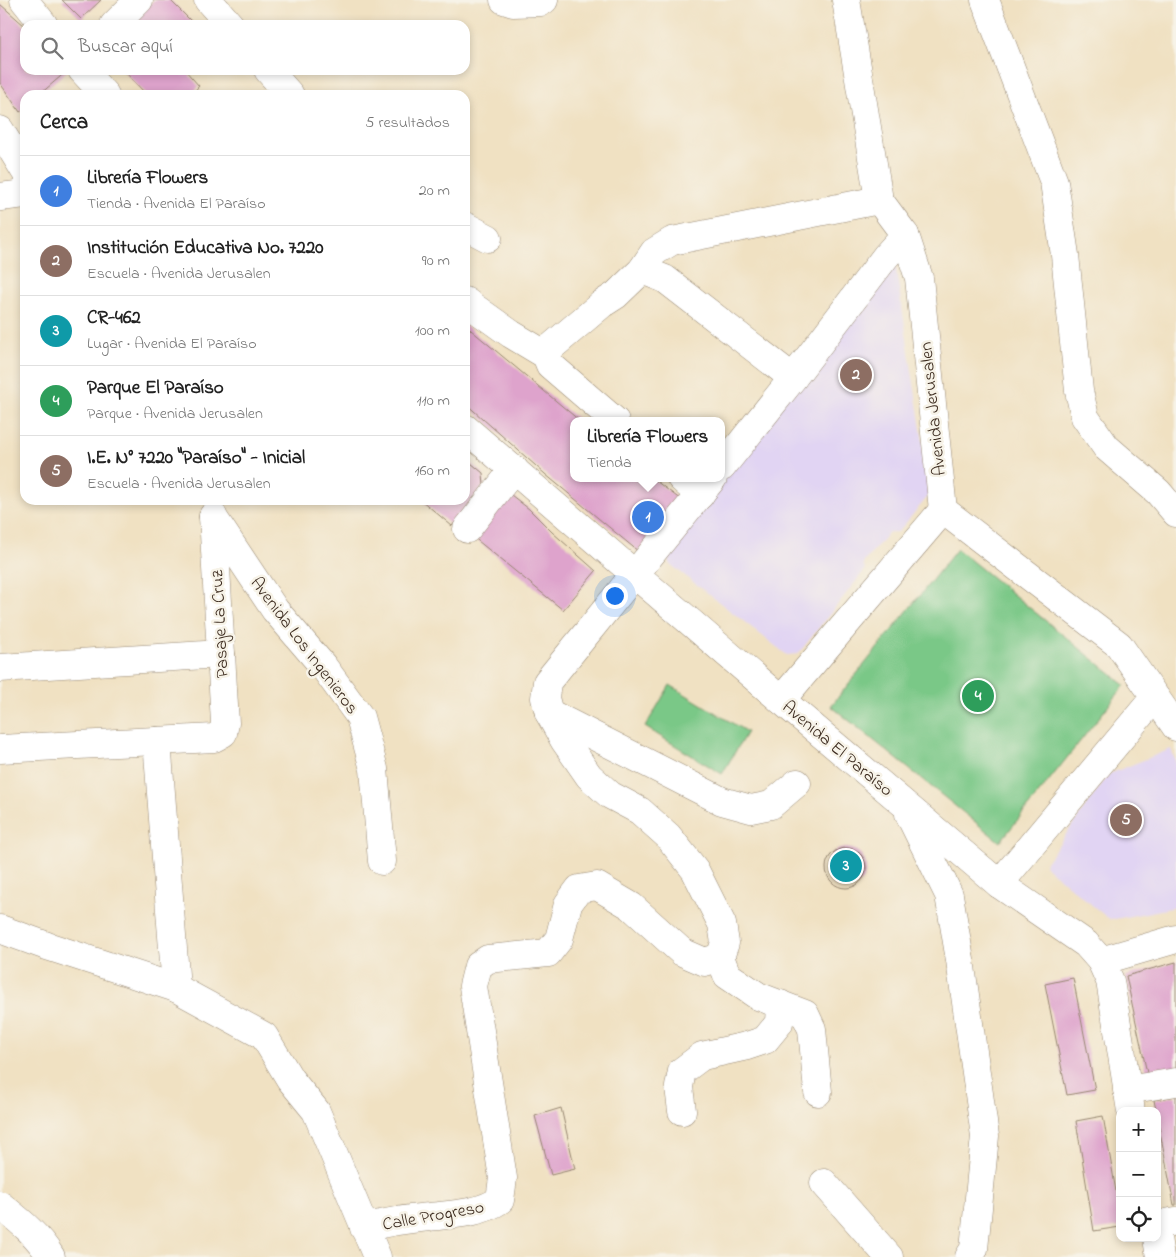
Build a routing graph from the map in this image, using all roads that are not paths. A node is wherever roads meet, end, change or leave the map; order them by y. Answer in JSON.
{"nodes":[{"id":1,"x":24,"y":0,"type":"edge"},
{"id":2,"x":139,"y":0,"type":"edge"},
{"id":3,"x":208,"y":0,"type":"edge"},
{"id":4,"x":504,"y":0,"type":"edge"},
{"id":5,"x":544,"y":0,"type":"edge"},
{"id":6,"x":846,"y":0,"type":"edge"},
{"id":7,"x":985,"y":0,"type":"edge"},
{"id":8,"x":40,"y":20,"type":"edge"},
{"id":9,"x":119,"y":20,"type":"edge"},
{"id":10,"x":226,"y":20,"type":"edge"},
{"id":11,"x":87,"y":75,"type":"edge"},
{"id":12,"x":272,"y":75,"type":"edge"},
{"id":13,"x":100,"y":90,"type":"edge"},
{"id":14,"x":286,"y":90,"type":"edge"},
{"id":15,"x":0,"y":130,"type":"edge"},
{"id":16,"x":20,"y":163,"type":"edge"},
{"id":17,"x":20,"y":195,"type":"edge"},
{"id":18,"x":0,"y":197,"type":"edge"},
{"id":19,"x":879,"y":200,"type":"junction"},
{"id":20,"x":905,"y":235,"type":"junction"},
{"id":21,"x":642,"y":270,"type":"junction"},
{"id":22,"x":470,"y":305,"type":"edge"},
{"id":23,"x":546,"y":355,"type":"junction"},
{"id":24,"x":793,"y":378,"type":"junction"},
{"id":25,"x":609,"y":417,"type":"edge"},
{"id":26,"x":470,"y":432,"type":"edge"},
{"id":27,"x":725,"y":463,"type":"edge"},
{"id":28,"x":514,"y":469,"type":"junction"},
{"id":29,"x":698,"y":484,"type":"edge"},
{"id":30,"x":209,"y":508,"type":"edge"},
{"id":31,"x":942,"y":510,"type":"junction"},
{"id":32,"x":1176,"y":513,"type":"edge"},
{"id":33,"x":467,"y":529,"type":"dead end"},
{"id":34,"x":636,"y":574,"type":"junction"},
{"id":35,"x":221,"y":654,"type":"junction"},
{"id":36,"x":0,"y":668,"type":"edge"},
{"id":37,"x":1155,"y":697,"type":"junction"},
{"id":38,"x":781,"y":700,"type":"junction"},
{"id":39,"x":549,"y":714,"type":"junction"},
{"id":40,"x":1176,"y":727,"type":"edge"},
{"id":41,"x":157,"y":741,"type":"junction"},
{"id":42,"x":0,"y":749,"type":"edge"},
{"id":43,"x":796,"y":783,"type":"dead end"},
{"id":44,"x":904,"y":803,"type":"junction"},
{"id":45,"x":382,"y":861,"type":"dead end"},
{"id":46,"x":999,"y":884,"type":"junction"},
{"id":47,"x":0,"y":929,"type":"edge"},
{"id":48,"x":1176,"y":939,"type":"edge"},
{"id":49,"x":720,"y":958,"type":"junction"},
{"id":50,"x":1101,"y":961,"type":"junction"},
{"id":51,"x":176,"y":988,"type":"junction"},
{"id":52,"x":780,"y":1004,"type":"junction"},
{"id":53,"x":1176,"y":1082,"type":"edge"},
{"id":54,"x":818,"y":1092,"type":"dead end"},
{"id":55,"x":1129,"y":1100,"type":"edge"},
{"id":56,"x":682,"y":1111,"type":"dead end"},
{"id":57,"x":824,"y":1183,"type":"dead end"},
{"id":58,"x":0,"y":1205,"type":"edge"},
{"id":59,"x":1176,"y":1221,"type":"edge"},
{"id":60,"x":1161,"y":1224,"type":"edge"},
{"id":61,"x":364,"y":1228,"type":"junction"},
{"id":62,"x":1158,"y":1242,"type":"edge"},
{"id":63,"x":51,"y":1257,"type":"edge"},
{"id":64,"x":377,"y":1257,"type":"edge"},
{"id":65,"x":888,"y":1257,"type":"edge"},
{"id":66,"x":969,"y":1257,"type":"edge"},
{"id":67,"x":1160,"y":1257,"type":"edge"}],
"edges":[{"from":1,"to":8,"type":"street"},
{"from":2,"to":9,"type":"street"},
{"from":3,"to":10,"type":"street"},
{"from":4,"to":5,"type":"street"},
{"from":6,"to":19,"type":"street","name":"Avenida Jerusalen"},
{"from":7,"to":32,"type":"street"},
{"from":11,"to":13,"type":"street"},
{"from":12,"to":14,"type":"street"},
{"from":15,"to":16,"type":"street"},
{"from":17,"to":18,"type":"street"},
{"from":19,"to":20,"type":"street","name":"Avenida Jerusalen"},
{"from":19,"to":21,"type":"street"},
{"from":20,"to":24,"type":"street"},
{"from":20,"to":31,"type":"street","name":"Avenida Jerusalen"},
{"from":21,"to":23,"type":"street"},
{"from":21,"to":24,"type":"street"},
{"from":22,"to":23,"type":"street"},
{"from":23,"to":25,"type":"street"},
{"from":24,"to":27,"type":"street"},
{"from":26,"to":28,"type":"street","name":"Avenida El Paraíso"},
{"from":28,"to":33,"type":"street"},
{"from":28,"to":34,"type":"street","name":"Avenida El Paraíso"},
{"from":29,"to":34,"type":"street"},
{"from":30,"to":35,"type":"street","name":"Pasaje La Cruz"},
{"from":30,"to":45,"type":"street","name":"Avenida Los Ingenieros"},
{"from":31,"to":37,"type":"street"},
{"from":31,"to":38,"type":"street"},
{"from":34,"to":38,"type":"street","name":"Avenida El Paraíso"},
{"from":34,"to":39,"type":"street"},
{"from":35,"to":36,"type":"street"},
{"from":35,"to":41,"type":"street","name":"Pasaje La Cruz"},
{"from":37,"to":40,"type":"street"},
{"from":37,"to":46,"type":"street"},
{"from":38,"to":44,"type":"street","name":"Avenida El Paraíso"},
{"from":39,"to":43,"type":"street"},
{"from":39,"to":49,"type":"street"},
{"from":41,"to":42,"type":"street"},
{"from":41,"to":51,"type":"street"},
{"from":44,"to":46,"type":"street","name":"Avenida El Paraíso"},
{"from":44,"to":66,"type":"street"},
{"from":46,"to":50,"type":"street","name":"Avenida El Paraíso"},
{"from":47,"to":51,"type":"street"},
{"from":48,"to":50,"type":"street"},
{"from":49,"to":52,"type":"street"},
{"from":49,"to":61,"type":"street","name":"Calle Progreso"},
{"from":50,"to":55,"type":"street","name":"Avenida El Paraíso"},
{"from":51,"to":61,"type":"street"},
{"from":52,"to":54,"type":"street"},
{"from":52,"to":56,"type":"street"},
{"from":53,"to":55,"type":"street"},
{"from":57,"to":65,"type":"street"},
{"from":58,"to":63,"type":"street"},
{"from":59,"to":60,"type":"street"},
{"from":61,"to":64,"type":"street"},
{"from":62,"to":67,"type":"street"}]}
